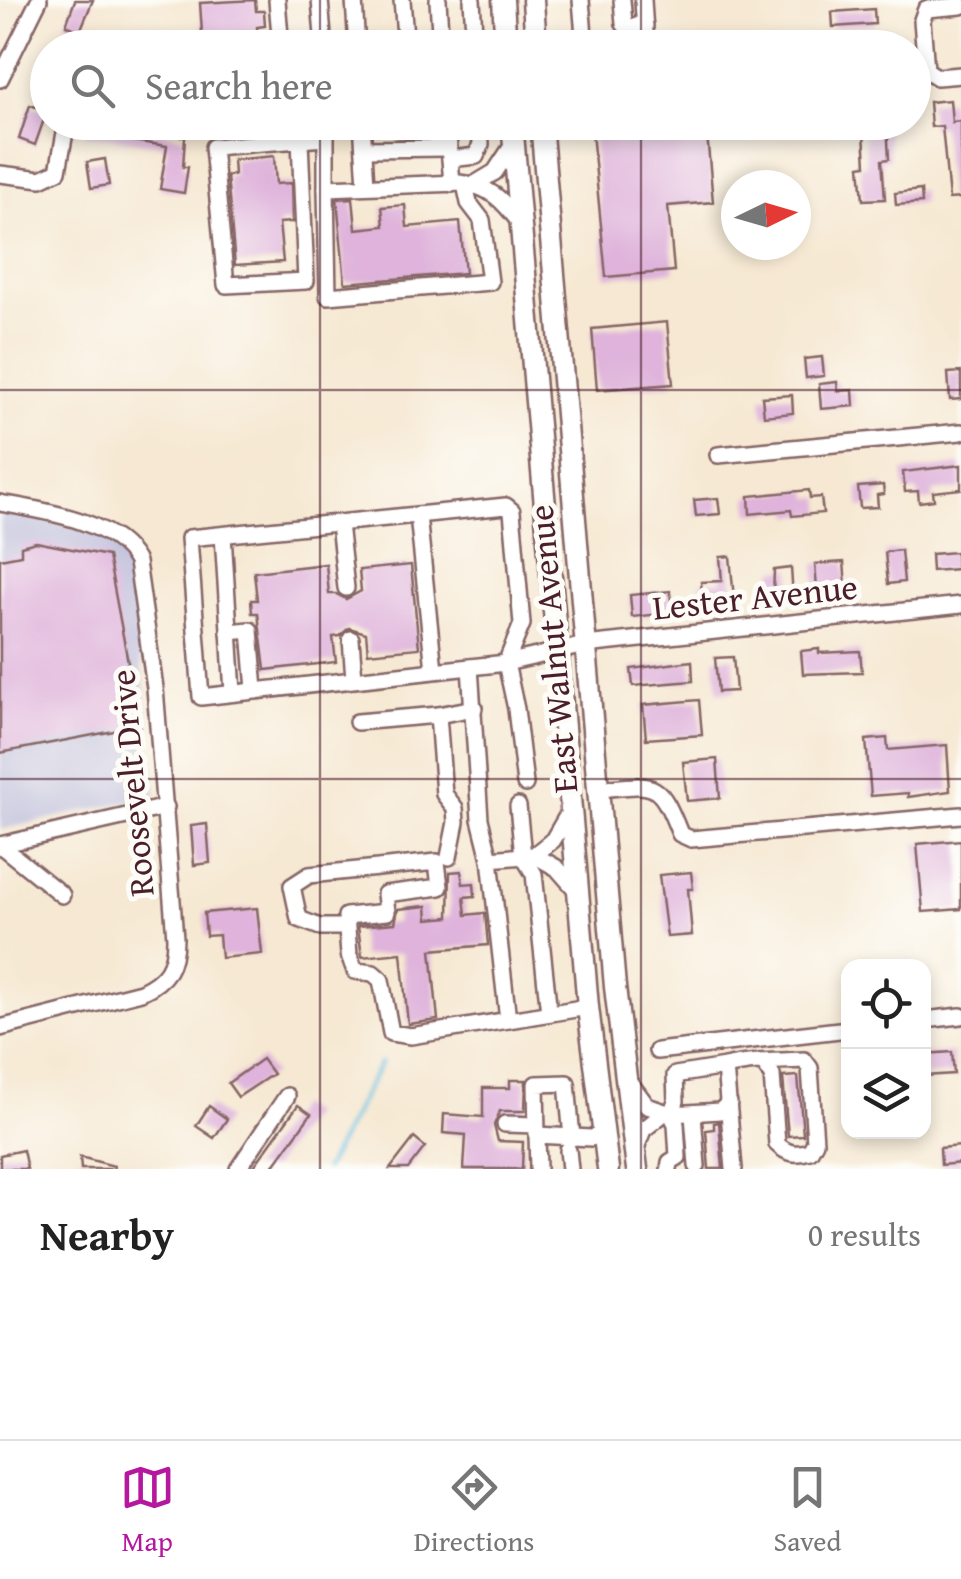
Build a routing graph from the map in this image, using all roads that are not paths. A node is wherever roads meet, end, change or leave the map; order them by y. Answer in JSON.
{"nodes":[{"id":1,"x":39,"y":0,"type":"edge"},
{"id":2,"x":277,"y":0,"type":"edge"},
{"id":3,"x":320,"y":0,"type":"edge"},
{"id":4,"x":354,"y":0,"type":"edge"},
{"id":5,"x":402,"y":0,"type":"edge"},
{"id":6,"x":438,"y":0,"type":"edge"},
{"id":7,"x":472,"y":0,"type":"edge"},
{"id":8,"x":503,"y":0,"type":"edge"},
{"id":9,"x":534,"y":0,"type":"edge"},
{"id":10,"x":582,"y":0,"type":"edge"},
{"id":11,"x":622,"y":0,"type":"edge"},
{"id":12,"x":643,"y":0,"type":"edge"},
{"id":13,"x":961,"y":6,"type":"edge"},
{"id":14,"x":644,"y":26,"type":"junction"},
{"id":15,"x":279,"y":30,"type":"edge"},
{"id":16,"x":322,"y":30,"type":"edge"},
{"id":17,"x":356,"y":30,"type":"edge"},
{"id":18,"x":404,"y":30,"type":"edge"},
{"id":19,"x":440,"y":30,"type":"edge"},
{"id":20,"x":474,"y":30,"type":"edge"},
{"id":21,"x":505,"y":30,"type":"edge"},
{"id":22,"x":535,"y":30,"type":"edge"},
{"id":23,"x":584,"y":30,"type":"edge"},
{"id":24,"x":644,"y":30,"type":"edge"},
{"id":25,"x":923,"y":30,"type":"edge"},
{"id":26,"x":931,"y":73,"type":"edge"},
{"id":27,"x":961,"y":74,"type":"edge"},
{"id":28,"x":0,"y":79,"type":"edge"},
{"id":29,"x":64,"y":140,"type":"edge"},
{"id":30,"x":300,"y":140,"type":"joint"},
{"id":31,"x":325,"y":140,"type":"edge"},
{"id":32,"x":363,"y":140,"type":"edge"},
{"id":33,"x":449,"y":140,"type":"edge"},
{"id":34,"x":482,"y":140,"type":"edge"},
{"id":35,"x":510,"y":140,"type":"edge"},
{"id":36,"x":514,"y":140,"type":"edge"},
{"id":37,"x":543,"y":140,"type":"edge"},
{"id":38,"x":364,"y":148,"type":"junction"},
{"id":39,"x":450,"y":153,"type":"junction"},
{"id":40,"x":0,"y":174,"type":"edge"},
{"id":41,"x":464,"y":184,"type":"junction"},
{"id":42,"x":366,"y":185,"type":"junction"},
{"id":43,"x":326,"y":188,"type":"junction"},
{"id":44,"x":520,"y":223,"type":"junction"},
{"id":45,"x":306,"y":281,"type":"junction"},
{"id":46,"x":328,"y":286,"type":"junction"},
{"id":47,"x":961,"y":432,"type":"edge"},
{"id":48,"x":718,"y":456,"type":"dead end"},
{"id":49,"x":0,"y":503,"type":"edge"},
{"id":50,"x":418,"y":515,"type":"junction"},
{"id":51,"x":339,"y":523,"type":"junction"},
{"id":52,"x":223,"y":534,"type":"junction"},
{"id":53,"x":346,"y":588,"type":"dead end"},
{"id":54,"x":961,"y":605,"type":"edge"},
{"id":55,"x":230,"y":632,"type":"junction"},
{"id":56,"x":351,"y":639,"type":"dead end"},
{"id":57,"x":585,"y":645,"type":"junction"},
{"id":58,"x":556,"y":650,"type":"junction"},
{"id":59,"x":506,"y":663,"type":"junction"},
{"id":60,"x":470,"y":667,"type":"junction"},
{"id":61,"x":434,"y":670,"type":"junction"},
{"id":62,"x":354,"y":679,"type":"junction"},
{"id":63,"x":256,"y":690,"type":"junction"},
{"id":64,"x":233,"y":693,"type":"junction"},
{"id":65,"x":474,"y":708,"type":"junction"},
{"id":66,"x":438,"y":715,"type":"junction"},
{"id":67,"x":358,"y":722,"type":"dead end"},
{"id":68,"x":526,"y":784,"type":"dead end"},
{"id":69,"x":598,"y":788,"type":"junction"},
{"id":70,"x":518,"y":806,"type":"dead end"},
{"id":71,"x":166,"y":807,"type":"junction"},
{"id":72,"x":571,"y":809,"type":"junction"},
{"id":73,"x":961,"y":815,"type":"edge"},
{"id":74,"x":480,"y":819,"type":"junction"},
{"id":75,"x":456,"y":822,"type":"junction"},
{"id":76,"x":0,"y":845,"type":"edge"},
{"id":77,"x":529,"y":855,"type":"junction"},
{"id":78,"x":449,"y":857,"type":"dead end"},
{"id":79,"x":490,"y":859,"type":"junction"},
{"id":80,"x":578,"y":892,"type":"junction"},
{"id":81,"x":62,"y":895,"type":"dead end"},
{"id":82,"x":347,"y":927,"type":"junction"},
{"id":83,"x":588,"y":1008,"type":"junction"},
{"id":84,"x":549,"y":1013,"type":"junction"},
{"id":85,"x":961,"y":1016,"type":"edge"},
{"id":86,"x":931,"y":1019,"type":"edge"},
{"id":87,"x":508,"y":1020,"type":"junction"},
{"id":88,"x":0,"y":1028,"type":"edge"},
{"id":89,"x":841,"y":1030,"type":"edge"},
{"id":90,"x":793,"y":1035,"type":"junction"},
{"id":91,"x":657,"y":1050,"type":"dead end"},
{"id":92,"x":796,"y":1060,"type":"junction"},
{"id":93,"x":763,"y":1062,"type":"junction"},
{"id":94,"x":724,"y":1067,"type":"junction"},
{"id":95,"x":624,"y":1071,"type":"junction"},
{"id":96,"x":287,"y":1096,"type":"dead end"},
{"id":97,"x":729,"y":1103,"type":"junction"},
{"id":98,"x":668,"y":1114,"type":"junction"},
{"id":99,"x":693,"y":1115,"type":"junction"},
{"id":100,"x":505,"y":1124,"type":"dead end"},
{"id":101,"x":537,"y":1130,"type":"junction"},
{"id":102,"x":603,"y":1135,"type":"junction"},
{"id":103,"x":570,"y":1144,"type":"junction"},
{"id":104,"x":636,"y":1161,"type":"edge"},
{"id":105,"x":697,"y":1166,"type":"dead end"},
{"id":106,"x":238,"y":1169,"type":"edge"},
{"id":107,"x":538,"y":1169,"type":"edge"},
{"id":108,"x":570,"y":1169,"type":"edge"},
{"id":109,"x":608,"y":1169,"type":"edge"},
{"id":110,"x":668,"y":1169,"type":"edge"},
{"id":111,"x":734,"y":1169,"type":"edge"}],
"edges":[{"from":1,"to":28,"type":"street"},
{"from":2,"to":15,"type":"street"},
{"from":3,"to":16,"type":"street"},
{"from":4,"to":17,"type":"street"},
{"from":5,"to":18,"type":"street"},
{"from":6,"to":19,"type":"street"},
{"from":7,"to":20,"type":"street"},
{"from":8,"to":21,"type":"main road"},
{"from":9,"to":22,"type":"main road"},
{"from":10,"to":23,"type":"street"},
{"from":11,"to":14,"type":"street"},
{"from":12,"to":14,"type":"street"},
{"from":13,"to":25,"type":"street"},
{"from":14,"to":24,"type":"street"},
{"from":26,"to":27,"type":"street"},
{"from":29,"to":40,"type":"street"},
{"from":30,"to":45,"type":"street"},
{"from":30,"to":45,"type":"street"},
{"from":31,"to":43,"type":"street"},
{"from":32,"to":38,"type":"street"},
{"from":33,"to":39,"type":"street"},
{"from":34,"to":39,"type":"street"},
{"from":35,"to":41,"type":"street"},
{"from":36,"to":44,"type":"main road","name":"East Walnut Avenue"},
{"from":37,"to":57,"type":"main road","name":"East Walnut Avenue"},
{"from":38,"to":39,"type":"street"},
{"from":38,"to":42,"type":"street"},
{"from":39,"to":41,"type":"street"},
{"from":41,"to":42,"type":"street"},
{"from":41,"to":44,"type":"street"},
{"from":41,"to":46,"type":"street"},
{"from":42,"to":43,"type":"street"},
{"from":43,"to":46,"type":"street"},
{"from":44,"to":58,"type":"main road","name":"East Walnut Avenue"},
{"from":45,"to":46,"type":"street"},
{"from":47,"to":48,"type":"street"},
{"from":49,"to":71,"type":"street","name":"Roosevelt Drive"},
{"from":50,"to":51,"type":"street"},
{"from":50,"to":59,"type":"street"},
{"from":50,"to":61,"type":"street"},
{"from":51,"to":52,"type":"street"},
{"from":51,"to":53,"type":"street"},
{"from":52,"to":55,"type":"street"},
{"from":52,"to":64,"type":"street"},
{"from":54,"to":57,"type":"street","name":"Lester Avenue"},
{"from":55,"to":63,"type":"street"},
{"from":55,"to":64,"type":"street"},
{"from":56,"to":62,"type":"street"},
{"from":57,"to":58,"type":"street","name":"Lester Avenue"},
{"from":57,"to":69,"type":"main road","name":"East Walnut Avenue"},
{"from":58,"to":59,"type":"street","name":"Lester Avenue"},
{"from":58,"to":72,"type":"main road","name":"East Walnut Avenue"},
{"from":59,"to":60,"type":"street","name":"Lester Avenue"},
{"from":59,"to":68,"type":"street"},
{"from":60,"to":61,"type":"street","name":"Lester Avenue"},
{"from":60,"to":65,"type":"street"},
{"from":61,"to":62,"type":"street","name":"Lester Avenue"},
{"from":62,"to":63,"type":"street","name":"Lester Avenue"},
{"from":63,"to":64,"type":"street","name":"Lester Avenue"},
{"from":65,"to":66,"type":"street"},
{"from":65,"to":74,"type":"street"},
{"from":66,"to":67,"type":"street"},
{"from":66,"to":75,"type":"street"},
{"from":69,"to":73,"type":"street"},
{"from":69,"to":95,"type":"main road","name":"East Walnut Avenue"},
{"from":70,"to":77,"type":"street"},
{"from":71,"to":76,"type":"street"},
{"from":71,"to":88,"type":"street","name":"Roosevelt Drive"},
{"from":72,"to":77,"type":"street"},
{"from":72,"to":80,"type":"main road","name":"East Walnut Avenue"},
{"from":74,"to":75,"type":"street"},
{"from":74,"to":79,"type":"street"},
{"from":75,"to":78,"type":"street"},
{"from":76,"to":81,"type":"street"},
{"from":77,"to":79,"type":"street"},
{"from":77,"to":80,"type":"street"},
{"from":77,"to":84,"type":"street"},
{"from":79,"to":87,"type":"street"},
{"from":80,"to":83,"type":"main road","name":"East Walnut Avenue"},
{"from":82,"to":82,"type":"street"},
{"from":82,"to":87,"type":"street"},
{"from":83,"to":84,"type":"street"},
{"from":83,"to":102,"type":"main road","name":"East Walnut Avenue"},
{"from":84,"to":87,"type":"street"},
{"from":85,"to":86,"type":"street"},
{"from":89,"to":90,"type":"street"},
{"from":90,"to":91,"type":"street"},
{"from":90,"to":92,"type":"street"},
{"from":92,"to":93,"type":"street"},
{"from":92,"to":93,"type":"street"},
{"from":93,"to":94,"type":"street"},
{"from":94,"to":97,"type":"street"},
{"from":94,"to":98,"type":"street"},
{"from":95,"to":98,"type":"street"},
{"from":95,"to":104,"type":"main road","name":"East Walnut Avenue"},
{"from":96,"to":106,"type":"street"},
{"from":97,"to":99,"type":"street"},
{"from":97,"to":111,"type":"street"},
{"from":98,"to":99,"type":"street"},
{"from":98,"to":104,"type":"street"},
{"from":98,"to":110,"type":"street"},
{"from":99,"to":105,"type":"street"},
{"from":100,"to":101,"type":"street"},
{"from":101,"to":103,"type":"street"},
{"from":101,"to":103,"type":"street"},
{"from":101,"to":107,"type":"street"},
{"from":102,"to":103,"type":"street"},
{"from":102,"to":109,"type":"main road","name":"East Walnut Avenue"},
{"from":103,"to":108,"type":"street"}]}
